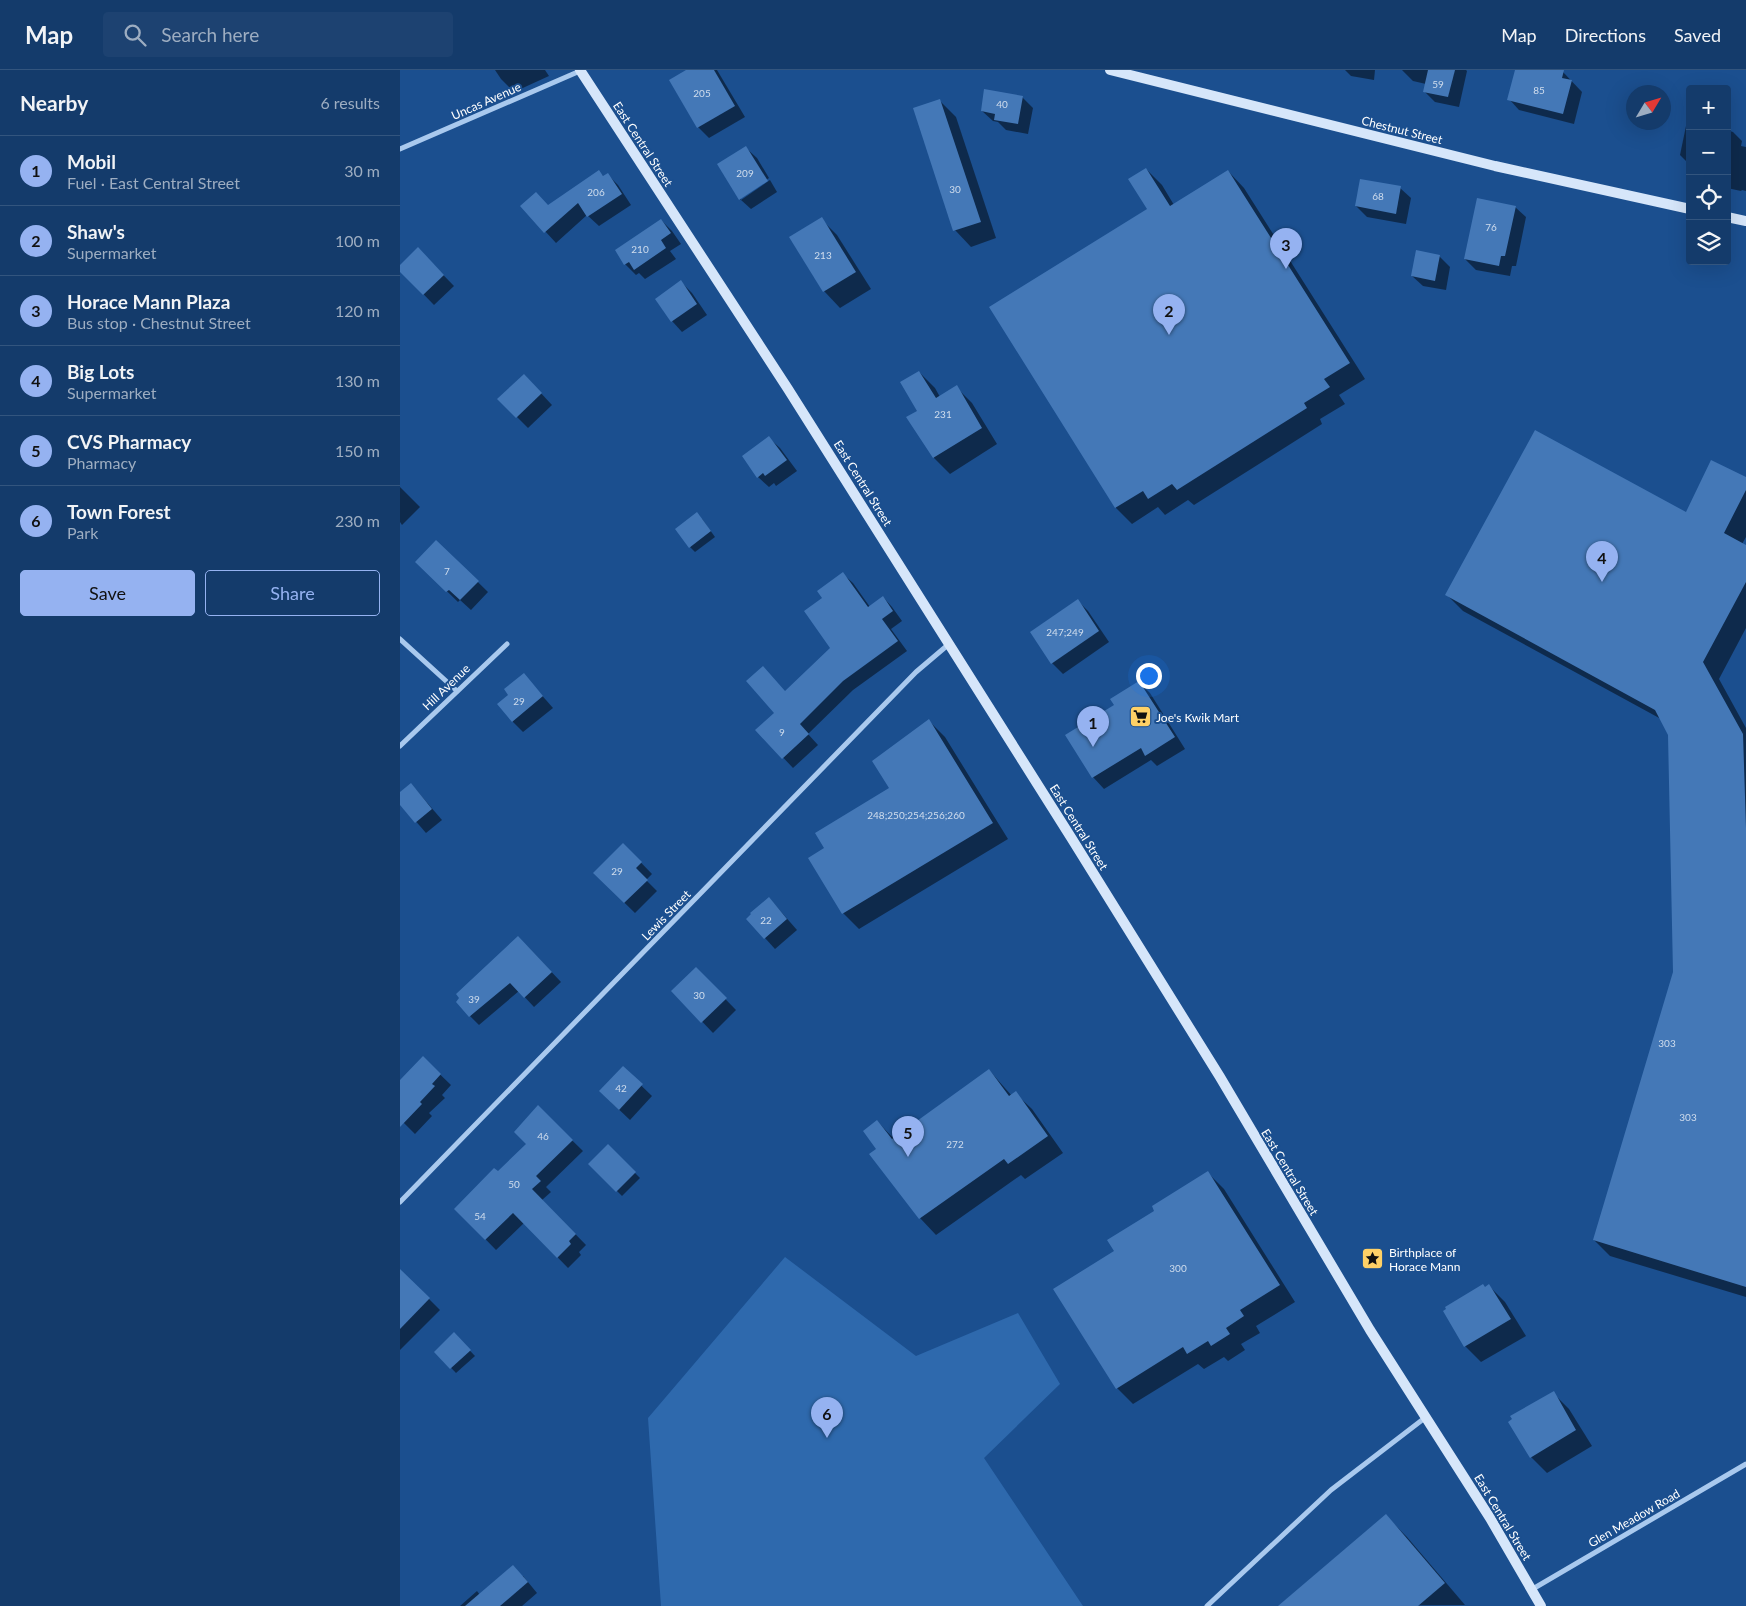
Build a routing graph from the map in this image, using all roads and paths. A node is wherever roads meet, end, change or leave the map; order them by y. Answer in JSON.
{"nodes":[{"id":1,"x":580,"y":70,"type":"edge"},
{"id":2,"x":1110,"y":70,"type":"edge"},
{"id":3,"x":400,"y":149,"type":"edge"},
{"id":4,"x":1686,"y":208,"type":"edge"},
{"id":5,"x":1731,"y":218,"type":"edge"},
{"id":6,"x":1746,"y":221,"type":"edge"},
{"id":7,"x":400,"y":639,"type":"edge"},
{"id":8,"x":507,"y":644,"type":"dead end"},
{"id":9,"x":949,"y":644,"type":"junction"},
{"id":10,"x":456,"y":690,"type":"junction"},
{"id":11,"x":400,"y":746,"type":"edge"},
{"id":12,"x":400,"y":1202,"type":"edge"},
{"id":13,"x":1426,"y":1417,"type":"junction"},
{"id":14,"x":1746,"y":1464,"type":"edge"},
{"id":15,"x":1531,"y":1590,"type":"junction"},
{"id":16,"x":1207,"y":1606,"type":"edge"},
{"id":17,"x":1541,"y":1606,"type":"edge"}],
"edges":[{"from":1,"to":3,"type":"street","name":"Uncas Avenue"},
{"from":1,"to":9,"type":"main road","name":"East Central Street"},
{"from":2,"to":4,"type":"main road","name":"Chestnut Street"},
{"from":5,"to":6,"type":"main road"},
{"from":7,"to":10,"type":"street"},
{"from":8,"to":10,"type":"street","name":"Hill Avenue"},
{"from":9,"to":12,"type":"street","name":"Lewis Street"},
{"from":9,"to":13,"type":"main road","name":"East Central Street"},
{"from":10,"to":11,"type":"street","name":"Hill Avenue"},
{"from":13,"to":15,"type":"main road","name":"East Central Street"},
{"from":13,"to":16,"type":"street"},
{"from":14,"to":15,"type":"street","name":"Glen Meadow Road"},
{"from":15,"to":17,"type":"main road","name":"East Central Street"}]}
